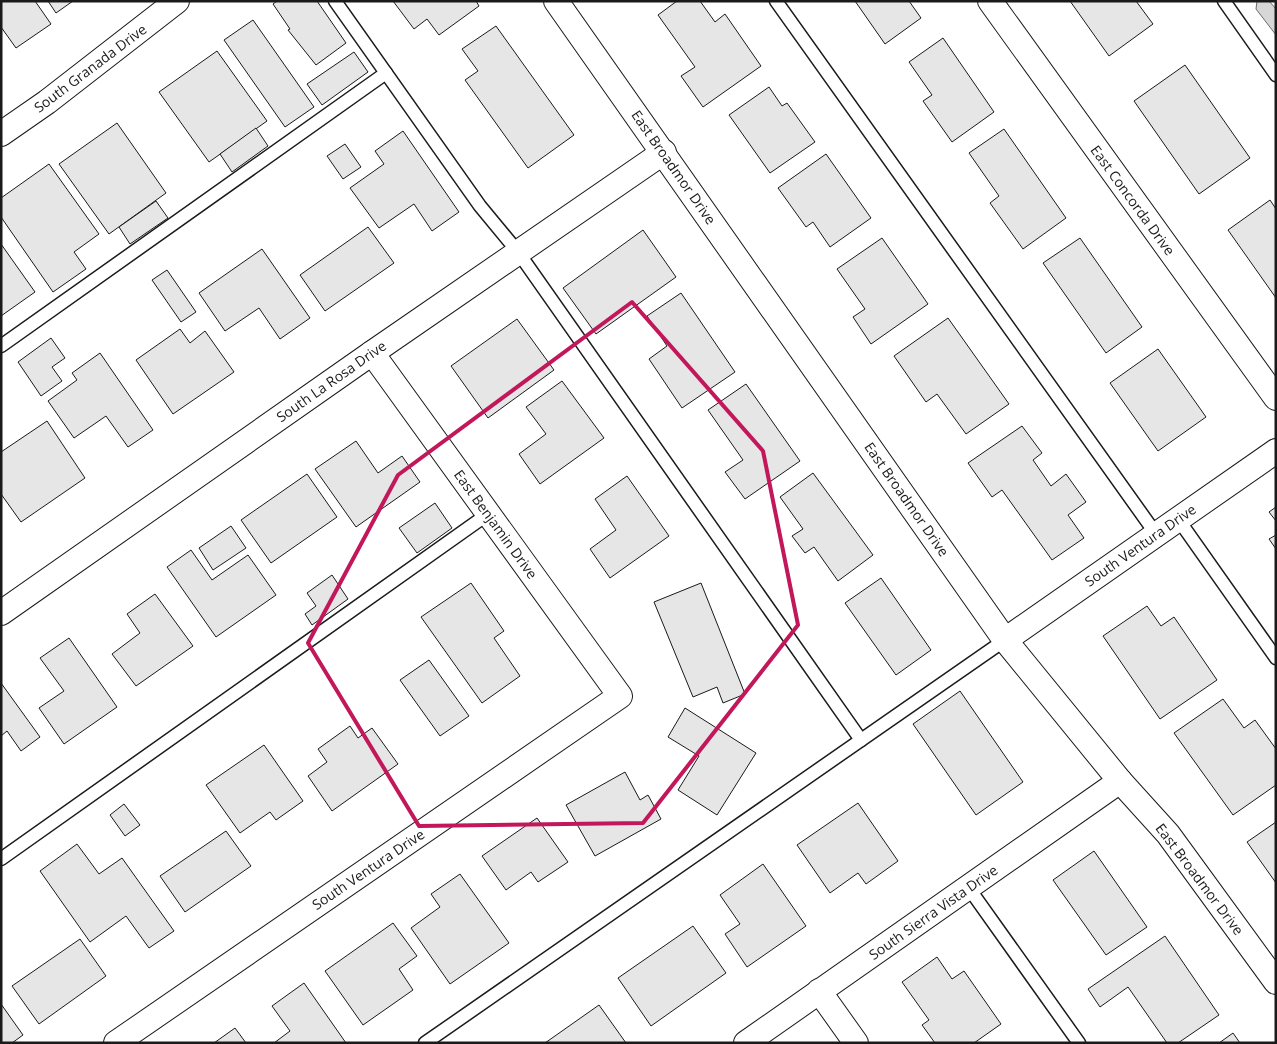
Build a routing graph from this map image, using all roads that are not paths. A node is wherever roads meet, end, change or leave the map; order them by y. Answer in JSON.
{"nodes":[{"id":1,"x":177,"y":1,"type":"edge"},
{"id":2,"x":335,"y":1,"type":"edge"},
{"id":3,"x":556,"y":1,"type":"edge"},
{"id":4,"x":776,"y":1,"type":"edge"},
{"id":5,"x":990,"y":1,"type":"edge"},
{"id":6,"x":1224,"y":1,"type":"edge"},
{"id":7,"x":386,"y":73,"type":"junction"},
{"id":8,"x":1276,"y":75,"type":"edge"},
{"id":9,"x":1,"y":134,"type":"edge"},
{"id":10,"x":664,"y":152,"type":"junction"},
{"id":11,"x":518,"y":252,"type":"junction"},
{"id":12,"x":1,"y":346,"type":"edge"},
{"id":13,"x":372,"y":353,"type":"junction"},
{"id":14,"x":1276,"y":398,"type":"edge"},
{"id":15,"x":1276,"y":451,"type":"edge"},
{"id":16,"x":488,"y":514,"type":"junction"},
{"id":17,"x":1178,"y":519,"type":"junction"},
{"id":18,"x":1156,"y":534,"type":"junction"},
{"id":19,"x":1,"y":613,"type":"edge"},
{"id":20,"x":1005,"y":640,"type":"junction"},
{"id":21,"x":1276,"y":658,"type":"edge"},
{"id":22,"x":620,"y":696,"type":"joint"},
{"id":23,"x":860,"y":740,"type":"junction"},
{"id":24,"x":1120,"y":781,"type":"junction"},
{"id":25,"x":1,"y":859,"type":"edge"},
{"id":26,"x":968,"y":887,"type":"junction"},
{"id":27,"x":1276,"y":982,"type":"edge"},
{"id":28,"x":819,"y":991,"type":"junction"},
{"id":29,"x":116,"y":1043,"type":"edge"},
{"id":30,"x":425,"y":1043,"type":"edge"},
{"id":31,"x":746,"y":1043,"type":"edge"},
{"id":32,"x":856,"y":1043,"type":"edge"},
{"id":33,"x":1079,"y":1043,"type":"edge"}],
"edges":[{"from":1,"to":9,"type":"street","name":"South Granada Drive"},
{"from":2,"to":7,"type":"lane"},
{"from":3,"to":10,"type":"street","name":"East Broadmor Drive"},
{"from":4,"to":18,"type":"lane"},
{"from":5,"to":14,"type":"street","name":"East Concorda Drive"},
{"from":6,"to":8,"type":"lane"},
{"from":7,"to":11,"type":"lane"},
{"from":7,"to":12,"type":"lane"},
{"from":10,"to":11,"type":"street","name":"South La Rosa Drive"},
{"from":10,"to":20,"type":"street","name":"East Broadmor Drive"},
{"from":11,"to":13,"type":"street","name":"South La Rosa Drive"},
{"from":11,"to":23,"type":"lane"},
{"from":13,"to":16,"type":"street","name":"East Benjamin Drive"},
{"from":13,"to":19,"type":"street","name":"South La Rosa Drive"},
{"from":15,"to":17,"type":"street","name":"South Ventura Drive"},
{"from":16,"to":22,"type":"street","name":"East Benjamin Drive"},
{"from":16,"to":25,"type":"lane"},
{"from":17,"to":18,"type":"street","name":"South Ventura Drive"},
{"from":17,"to":21,"type":"lane"},
{"from":18,"to":20,"type":"street","name":"South Ventura Drive"},
{"from":20,"to":23,"type":"lane"},
{"from":20,"to":24,"type":"street","name":"East Broadmor Drive"},
{"from":22,"to":29,"type":"street","name":"South Ventura Drive"},
{"from":23,"to":30,"type":"lane"},
{"from":24,"to":26,"type":"street","name":"South Sierra Vista Drive"},
{"from":24,"to":27,"type":"street","name":"East Broadmor Drive"},
{"from":26,"to":28,"type":"street","name":"South Sierra Vista Drive"},
{"from":26,"to":33,"type":"lane"},
{"from":28,"to":31,"type":"street","name":"South Sierra Vista Drive"},
{"from":28,"to":32,"type":"street"}]}
